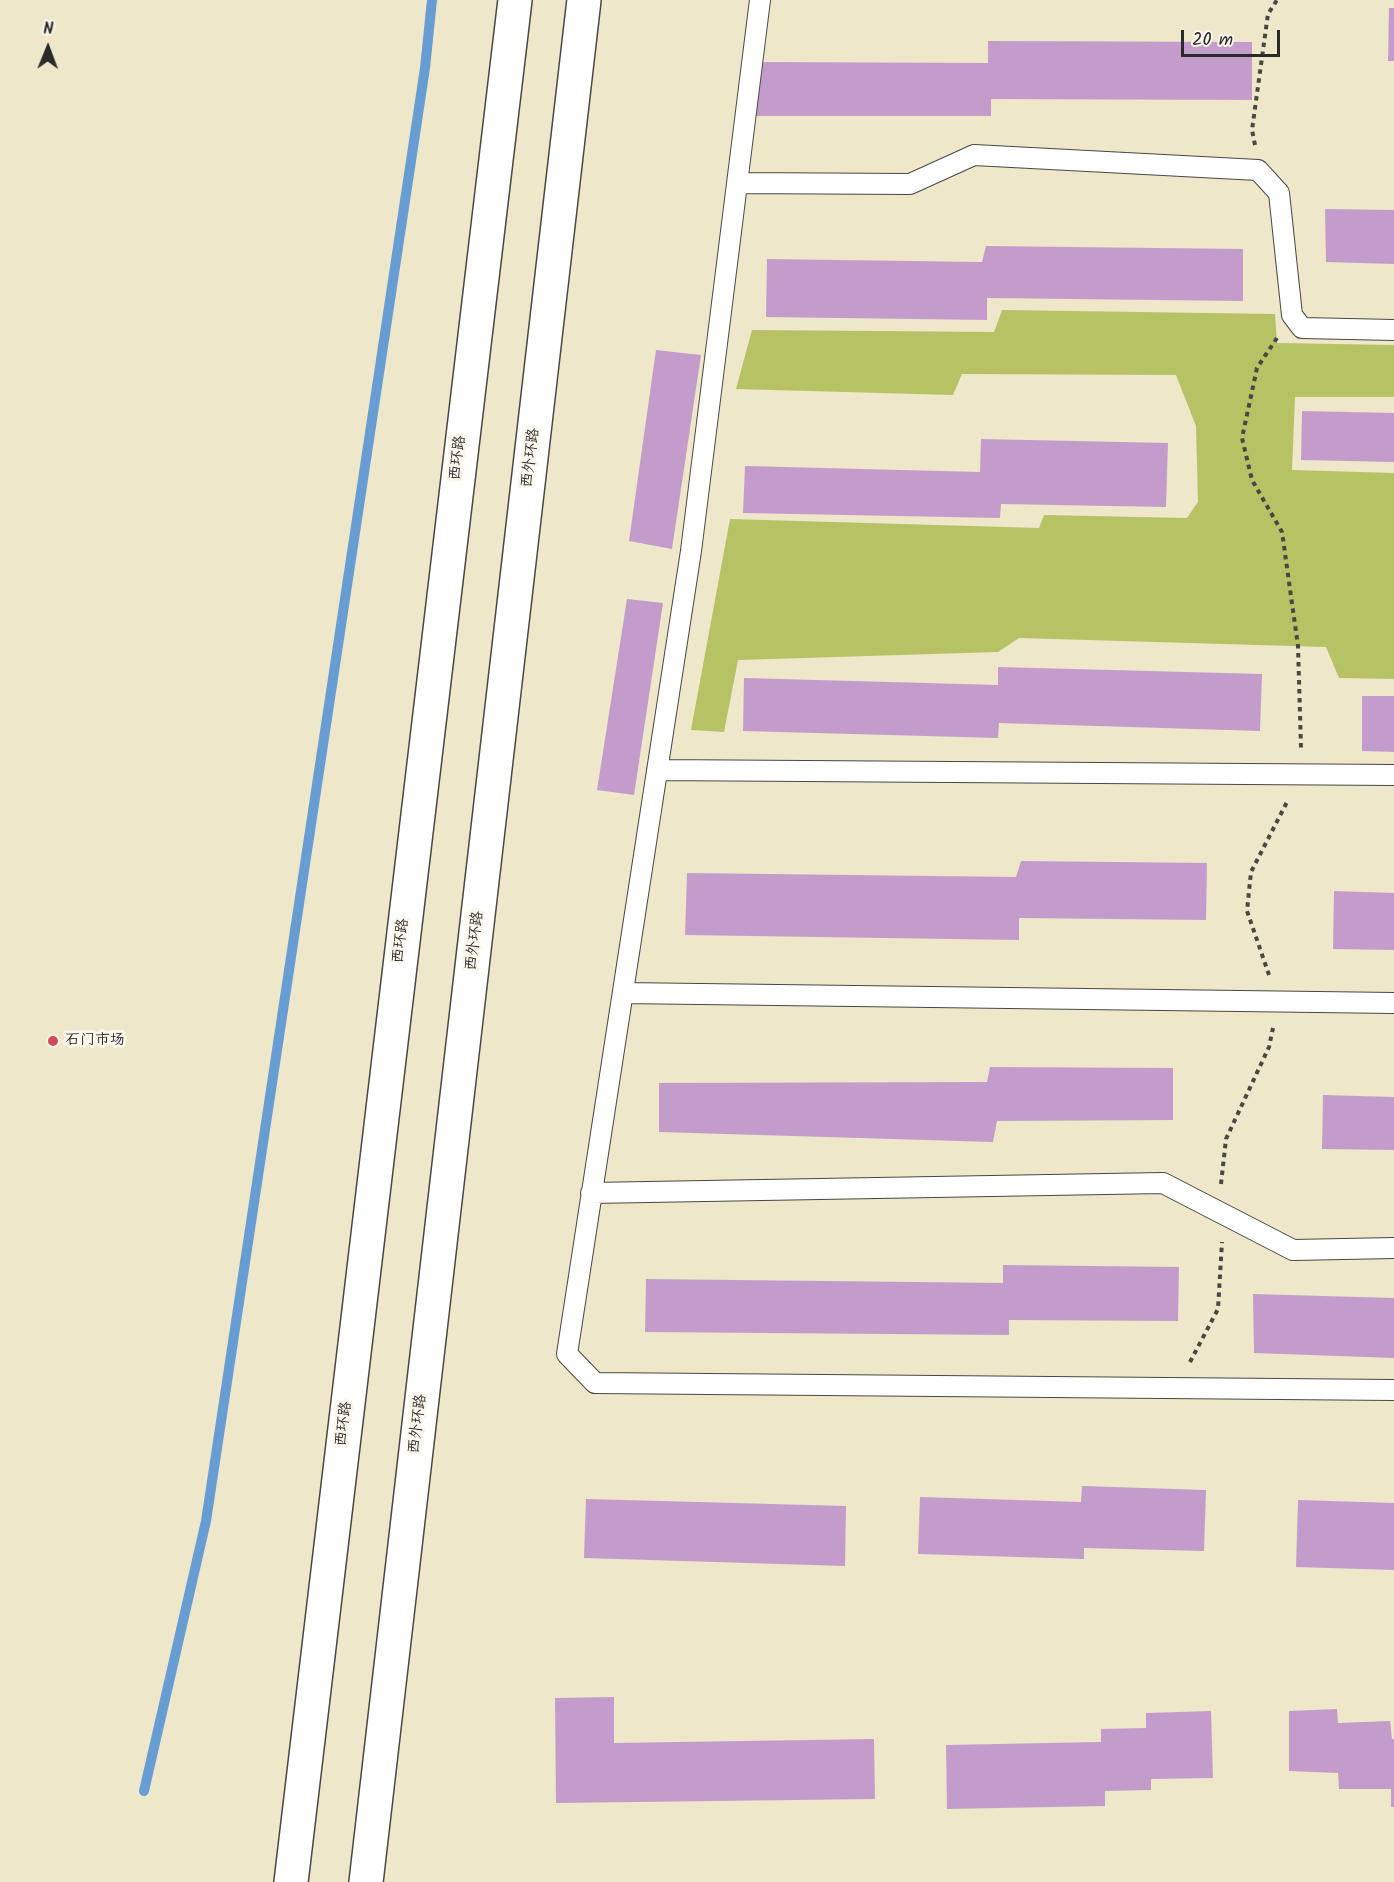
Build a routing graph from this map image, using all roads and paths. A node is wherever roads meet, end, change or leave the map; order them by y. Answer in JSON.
{"nodes":[{"id":1,"x":515,"y":0,"type":"edge"},
{"id":2,"x":584,"y":0,"type":"edge"},
{"id":3,"x":759,"y":0,"type":"edge"},
{"id":4,"x":1277,"y":0,"type":"edge"},
{"id":5,"x":1258,"y":170,"type":"junction"},
{"id":6,"x":737,"y":183,"type":"junction"},
{"id":7,"x":1292,"y":315,"type":"junction"},
{"id":8,"x":1394,"y":330,"type":"edge"},
{"id":9,"x":657,"y":770,"type":"junction"},
{"id":10,"x":1301,"y":775,"type":"junction"},
{"id":11,"x":1394,"y":775,"type":"edge"},
{"id":12,"x":622,"y":993,"type":"junction"},
{"id":13,"x":1278,"y":1002,"type":"junction"},
{"id":14,"x":1394,"y":1004,"type":"edge"},
{"id":15,"x":591,"y":1193,"type":"junction"},
{"id":16,"x":1218,"y":1211,"type":"junction"},
{"id":17,"x":1394,"y":1248,"type":"edge"},
{"id":18,"x":1176,"y":1388,"type":"junction"},
{"id":19,"x":1394,"y":1390,"type":"edge"},
{"id":20,"x":291,"y":1882,"type":"edge"},
{"id":21,"x":366,"y":1882,"type":"edge"}],
"edges":[{"from":1,"to":20,"type":"main road","name":"西环路"},
{"from":2,"to":21,"type":"main road","name":"西外环路"},
{"from":3,"to":6,"type":"lane"},
{"from":4,"to":5,"type":"path"},
{"from":5,"to":6,"type":"lane"},
{"from":5,"to":7,"type":"lane"},
{"from":6,"to":9,"type":"lane"},
{"from":7,"to":8,"type":"lane"},
{"from":7,"to":10,"type":"path"},
{"from":9,"to":10,"type":"lane"},
{"from":9,"to":12,"type":"lane"},
{"from":10,"to":11,"type":"lane"},
{"from":10,"to":13,"type":"path"},
{"from":12,"to":13,"type":"lane"},
{"from":12,"to":15,"type":"lane"},
{"from":13,"to":14,"type":"lane"},
{"from":13,"to":16,"type":"path"},
{"from":15,"to":16,"type":"lane"},
{"from":15,"to":18,"type":"lane"},
{"from":16,"to":17,"type":"lane"},
{"from":16,"to":18,"type":"path"},
{"from":18,"to":19,"type":"lane"}]}
